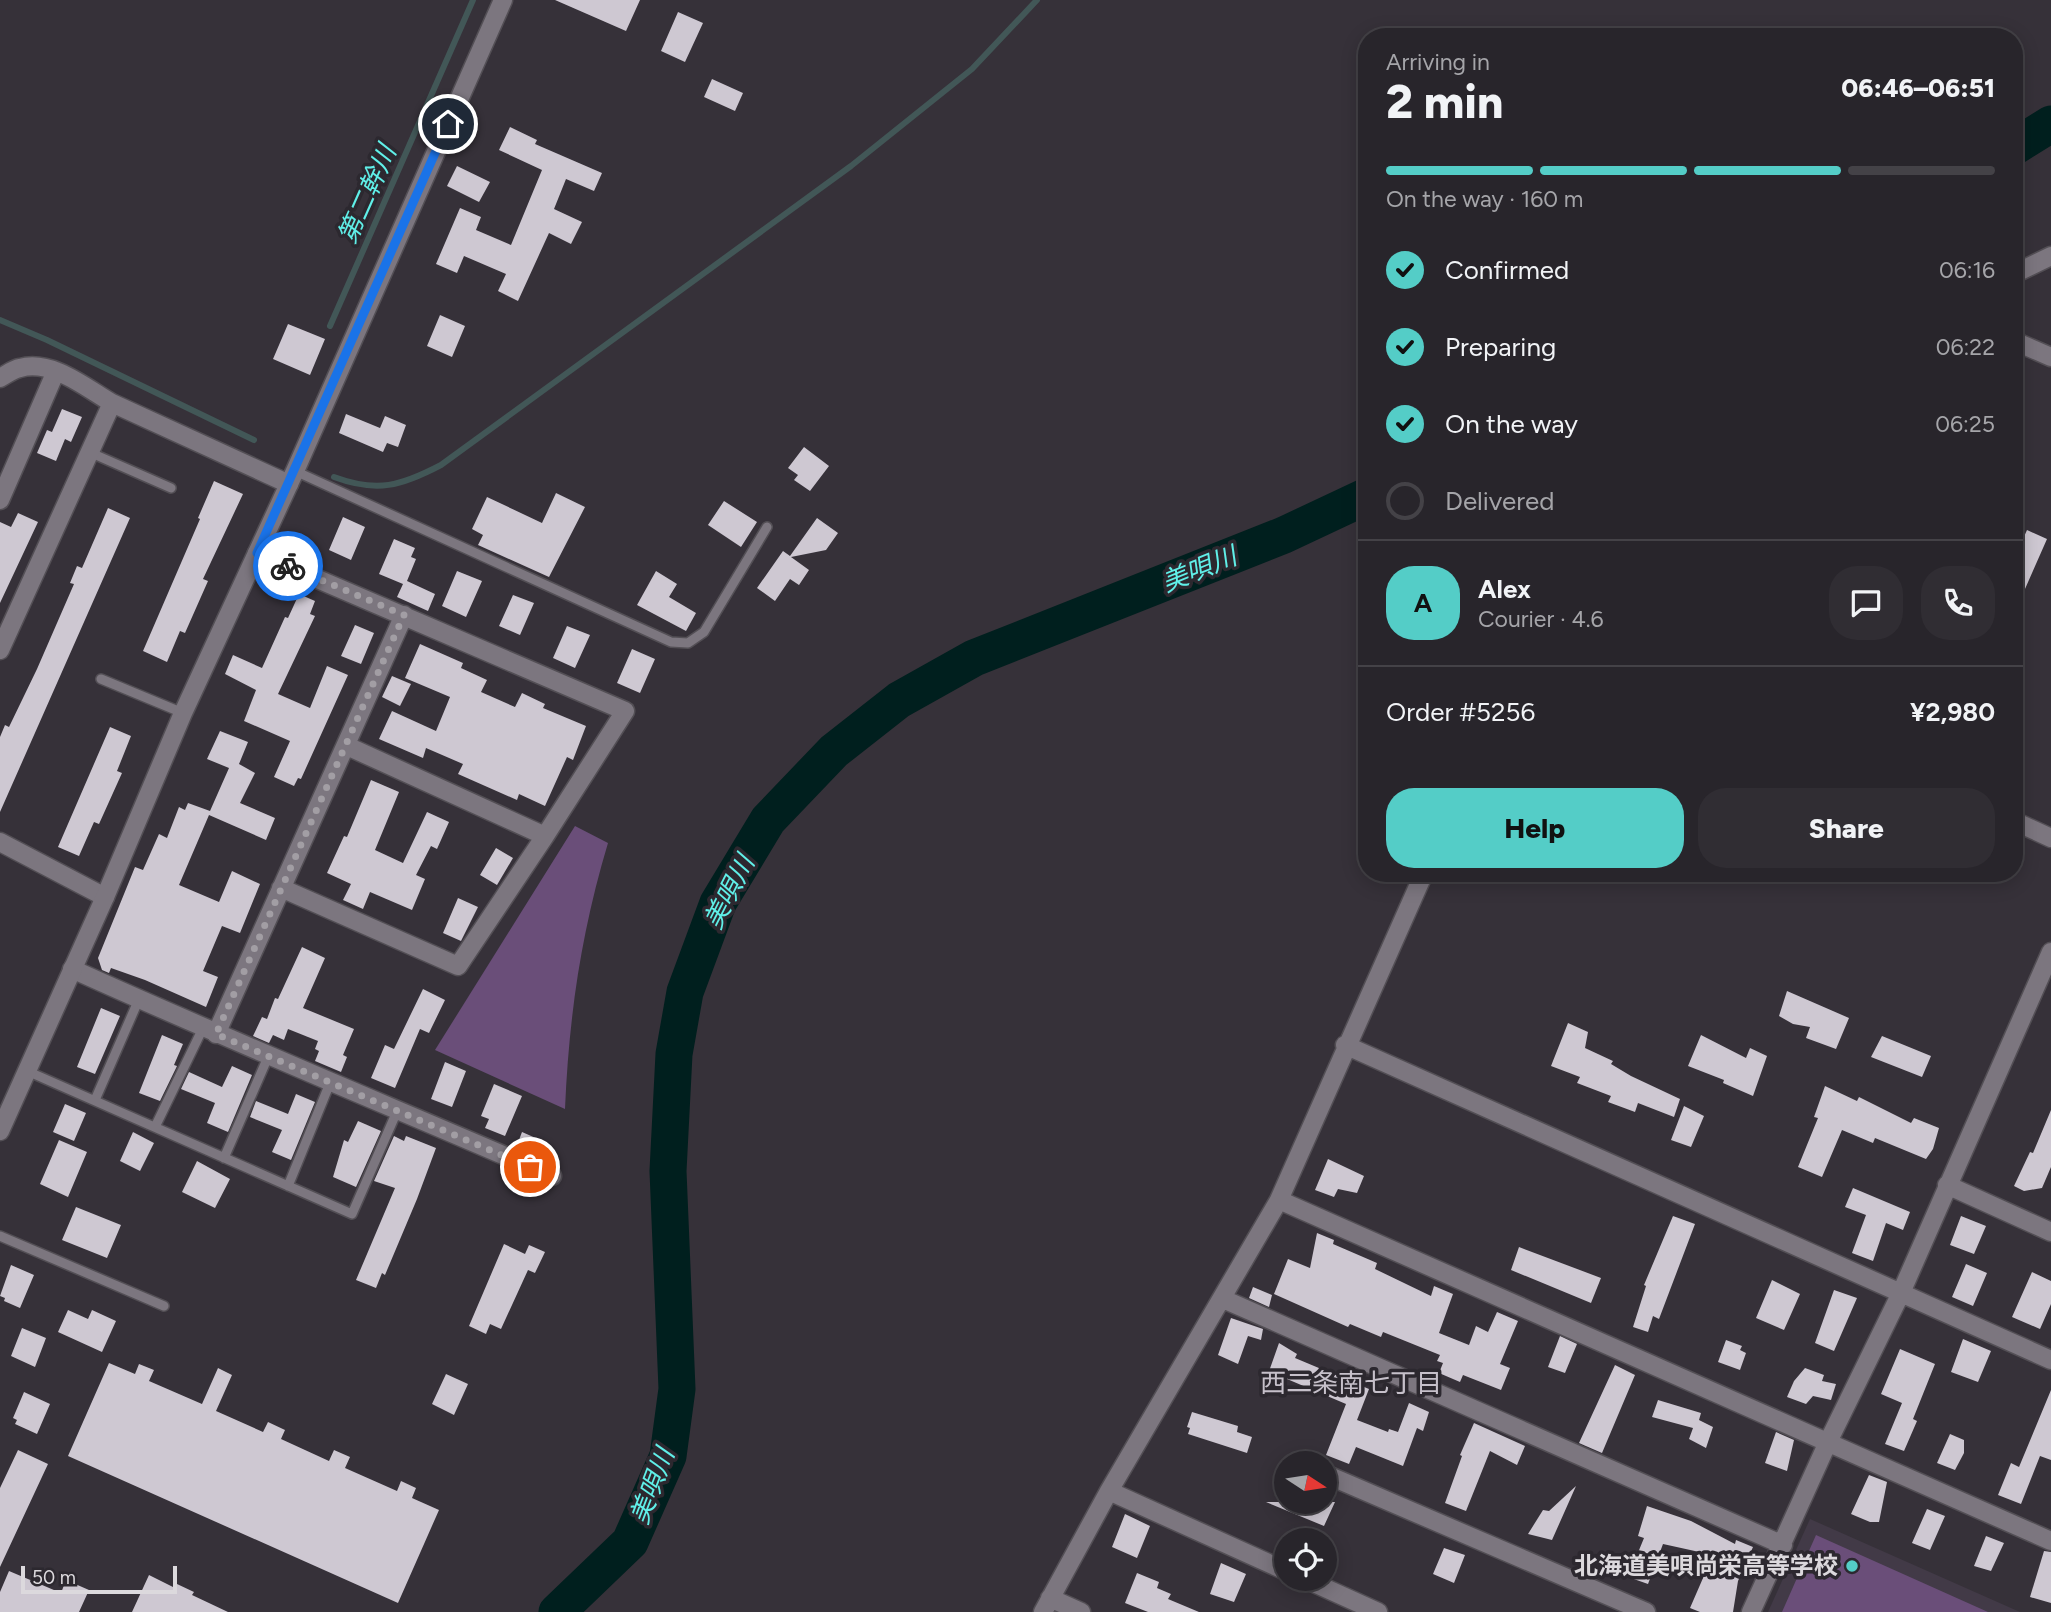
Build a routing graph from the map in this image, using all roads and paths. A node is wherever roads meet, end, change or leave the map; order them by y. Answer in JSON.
{"nodes":[{"id":1,"x":503,"y":0,"type":"edge"},
{"id":2,"x":2051,"y":256,"type":"edge"},
{"id":3,"x":2023,"y":270,"type":"edge"},
{"id":4,"x":2023,"y":345,"type":"edge"},
{"id":5,"x":2051,"y":357,"type":"edge"},
{"id":6,"x":56,"y":371,"type":"junction"},
{"id":7,"x":0,"y":378,"type":"edge"},
{"id":8,"x":112,"y":403,"type":"junction"},
{"id":9,"x":89,"y":452,"type":"junction"},
{"id":10,"x":292,"y":477,"type":"junction"},
{"id":11,"x":170,"y":488,"type":"dead end"},
{"id":12,"x":0,"y":500,"type":"edge"},
{"id":13,"x":768,"y":527,"type":"dead end"},
{"id":14,"x":257,"y":553,"type":"junction"},
{"id":15,"x":404,"y":615,"type":"junction"},
{"id":16,"x":0,"y":650,"type":"edge"},
{"id":17,"x":101,"y":679,"type":"dead end"},
{"id":18,"x":183,"y":713,"type":"junction"},
{"id":19,"x":347,"y":746,"type":"junction"},
{"id":20,"x":2023,"y":825,"type":"edge"},
{"id":21,"x":545,"y":836,"type":"junction"},
{"id":22,"x":2051,"y":838,"type":"edge"},
{"id":23,"x":0,"y":842,"type":"edge"},
{"id":24,"x":1420,"y":882,"type":"edge"},
{"id":25,"x":281,"y":888,"type":"junction"},
{"id":26,"x":106,"y":897,"type":"junction"},
{"id":27,"x":2051,"y":953,"type":"edge"},
{"id":28,"x":72,"y":969,"type":"junction"},
{"id":29,"x":139,"y":999,"type":"junction"},
{"id":30,"x":209,"y":1031,"type":"junction"},
{"id":31,"x":1345,"y":1045,"type":"junction"},
{"id":32,"x":268,"y":1056,"type":"junction"},
{"id":33,"x":27,"y":1071,"type":"junction"},
{"id":34,"x":330,"y":1083,"type":"junction"},
{"id":35,"x":94,"y":1100,"type":"junction"},
{"id":36,"x":398,"y":1109,"type":"junction"},
{"id":37,"x":155,"y":1127,"type":"junction"},
{"id":38,"x":0,"y":1131,"type":"edge"},
{"id":39,"x":224,"y":1158,"type":"junction"},
{"id":40,"x":552,"y":1176,"type":"dead end"},
{"id":41,"x":1947,"y":1185,"type":"junction"},
{"id":42,"x":288,"y":1186,"type":"junction"},
{"id":43,"x":1279,"y":1200,"type":"junction"},
{"id":44,"x":2051,"y":1232,"type":"edge"},
{"id":45,"x":0,"y":1236,"type":"edge"},
{"id":46,"x":1900,"y":1295,"type":"junction"},
{"id":47,"x":1223,"y":1299,"type":"junction"},
{"id":48,"x":163,"y":1306,"type":"dead end"},
{"id":49,"x":2051,"y":1360,"type":"edge"},
{"id":50,"x":1828,"y":1442,"type":"junction"},
{"id":51,"x":1337,"y":1479,"type":"edge"},
{"id":52,"x":1109,"y":1491,"type":"junction"},
{"id":53,"x":2051,"y":1541,"type":"edge"},
{"id":54,"x":1783,"y":1545,"type":"junction"},
{"id":55,"x":1274,"y":1566,"type":"edge"},
{"id":56,"x":1332,"y":1591,"type":"edge"},
{"id":57,"x":1047,"y":1605,"type":"edge"},
{"id":58,"x":1081,"y":1612,"type":"edge"},
{"id":59,"x":1378,"y":1612,"type":"edge"},
{"id":60,"x":1646,"y":1612,"type":"edge"},
{"id":61,"x":1751,"y":1612,"type":"edge"}],
"edges":[{"from":1,"to":10,"type":"street"},
{"from":2,"to":3,"type":"street"},
{"from":4,"to":5,"type":"street"},
{"from":6,"to":7,"type":"street"},
{"from":6,"to":8,"type":"street"},
{"from":6,"to":12,"type":"street"},
{"from":8,"to":9,"type":"street"},
{"from":8,"to":10,"type":"street"},
{"from":9,"to":11,"type":"lane"},
{"from":9,"to":16,"type":"street"},
{"from":10,"to":13,"type":"lane"},
{"from":10,"to":14,"type":"street"},
{"from":14,"to":15,"type":"street"},
{"from":14,"to":18,"type":"street"},
{"from":15,"to":19,"type":"street"},
{"from":15,"to":21,"type":"street"},
{"from":17,"to":18,"type":"lane"},
{"from":18,"to":26,"type":"street"},
{"from":19,"to":21,"type":"street"},
{"from":19,"to":25,"type":"street"},
{"from":20,"to":22,"type":"street"},
{"from":21,"to":25,"type":"street"},
{"from":23,"to":26,"type":"street"},
{"from":24,"to":31,"type":"street"},
{"from":25,"to":30,"type":"street"},
{"from":26,"to":28,"type":"street"},
{"from":27,"to":41,"type":"street"},
{"from":28,"to":29,"type":"street"},
{"from":28,"to":33,"type":"street"},
{"from":29,"to":30,"type":"street"},
{"from":29,"to":35,"type":"lane"},
{"from":30,"to":32,"type":"street"},
{"from":30,"to":37,"type":"lane"},
{"from":31,"to":43,"type":"street"},
{"from":31,"to":46,"type":"street"},
{"from":32,"to":34,"type":"street"},
{"from":32,"to":39,"type":"lane"},
{"from":33,"to":35,"type":"lane"},
{"from":33,"to":38,"type":"street"},
{"from":34,"to":36,"type":"street"},
{"from":34,"to":42,"type":"lane"},
{"from":35,"to":37,"type":"lane"},
{"from":36,"to":40,"type":"street"},
{"from":36,"to":42,"type":"lane"},
{"from":37,"to":39,"type":"lane"},
{"from":39,"to":42,"type":"lane"},
{"from":41,"to":44,"type":"street"},
{"from":41,"to":46,"type":"street"},
{"from":43,"to":47,"type":"street"},
{"from":43,"to":50,"type":"street"},
{"from":45,"to":48,"type":"lane"},
{"from":46,"to":49,"type":"street"},
{"from":46,"to":50,"type":"street"},
{"from":47,"to":52,"type":"street"},
{"from":47,"to":54,"type":"street"},
{"from":50,"to":53,"type":"street"},
{"from":50,"to":54,"type":"street"},
{"from":51,"to":60,"type":"street"},
{"from":52,"to":55,"type":"street"},
{"from":52,"to":57,"type":"street"},
{"from":54,"to":61,"type":"street"},
{"from":56,"to":59,"type":"street"},
{"from":57,"to":58,"type":"street"}]}
